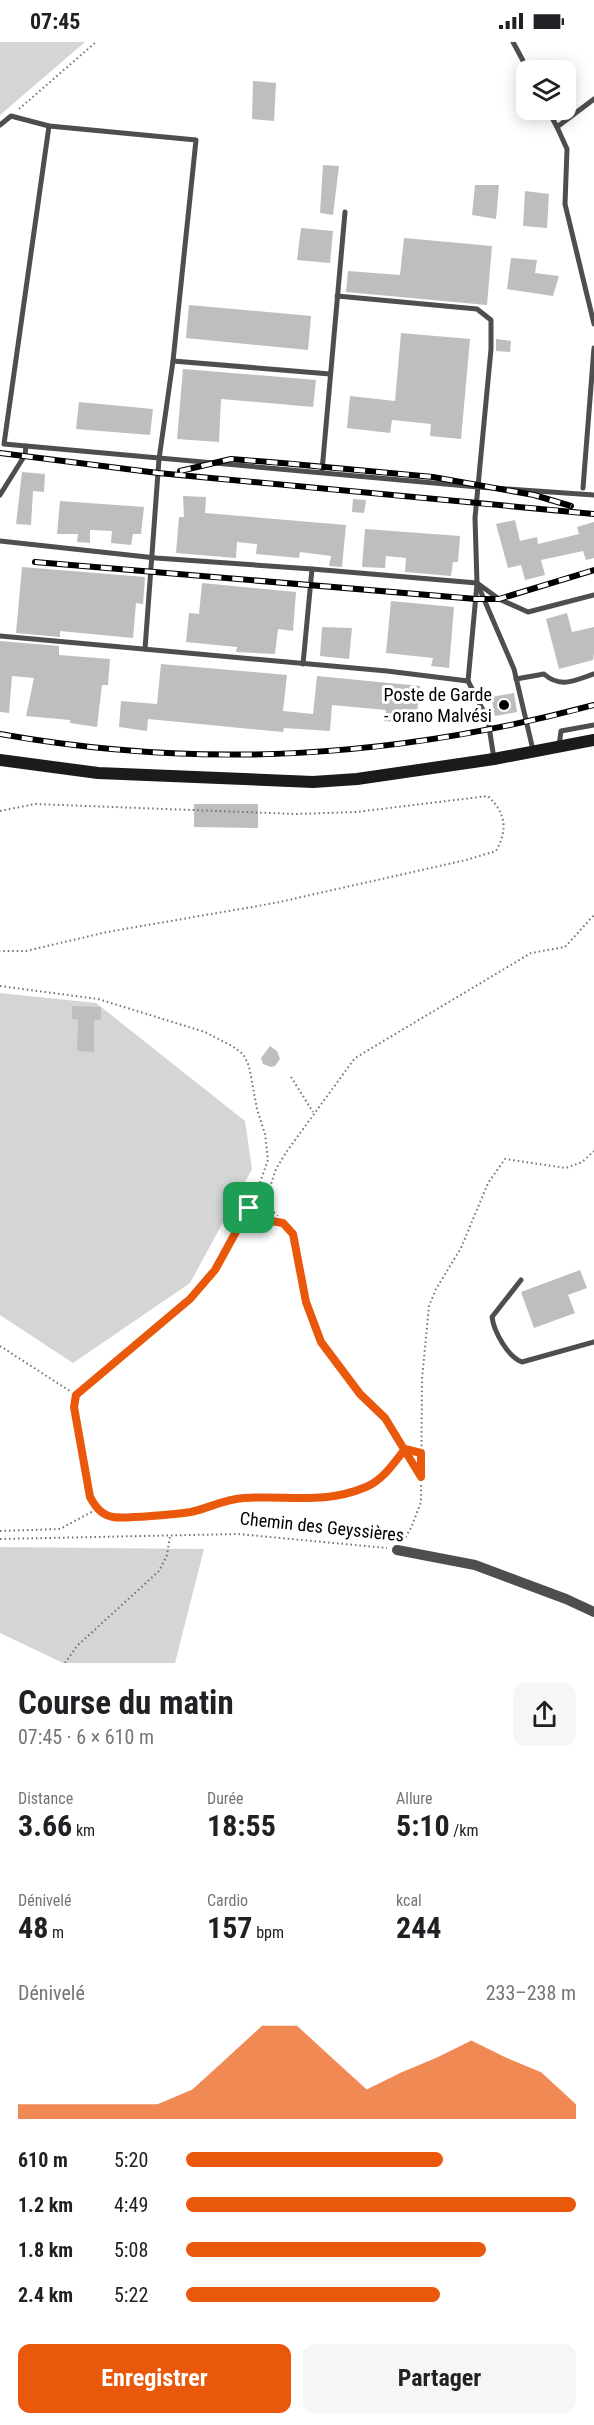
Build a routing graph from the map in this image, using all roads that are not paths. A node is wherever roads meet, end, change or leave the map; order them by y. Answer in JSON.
{"nodes":[{"id":1,"x":513,"y":42,"type":"edge"},
{"id":2,"x":523,"y":60,"type":"edge"},
{"id":3,"x":594,"y":99,"type":"edge"},
{"id":4,"x":553,"y":120,"type":"edge"},
{"id":5,"x":0,"y":125,"type":"edge"},
{"id":6,"x":49,"y":126,"type":"junction"},
{"id":7,"x":557,"y":127,"type":"junction"},
{"id":8,"x":345,"y":212,"type":"dead end"},
{"id":9,"x":336,"y":296,"type":"junction"},
{"id":10,"x":594,"y":324,"type":"edge"},
{"id":11,"x":594,"y":348,"type":"edge"},
{"id":12,"x":173,"y":361,"type":"junction"},
{"id":13,"x":330,"y":374,"type":"junction"},
{"id":14,"x":2,"y":444,"type":"edge"},
{"id":15,"x":26,"y":446,"type":"junction"},
{"id":16,"x":159,"y":459,"type":"junction"},
{"id":17,"x":322,"y":471,"type":"junction"},
{"id":18,"x":478,"y":487,"type":"junction"},
{"id":19,"x":582,"y":488,"type":"dead end"},
{"id":20,"x":0,"y":495,"type":"edge"},
{"id":21,"x":594,"y":495,"type":"edge"},
{"id":22,"x":0,"y":541,"type":"edge"},
{"id":23,"x":152,"y":557,"type":"junction"},
{"id":24,"x":312,"y":569,"type":"junction"},
{"id":25,"x":477,"y":583,"type":"junction"},
{"id":26,"x":594,"y":596,"type":"edge"},
{"id":27,"x":0,"y":636,"type":"edge"},
{"id":28,"x":145,"y":650,"type":"junction"},
{"id":29,"x":303,"y":664,"type":"junction"},
{"id":30,"x":594,"y":674,"type":"edge"},
{"id":31,"x":516,"y":679,"type":"junction"},
{"id":32,"x":468,"y":681,"type":"junction"},
{"id":33,"x":594,"y":725,"type":"edge"},
{"id":34,"x":594,"y":740,"type":"edge"},
{"id":35,"x":559,"y":747,"type":"junction"},
{"id":36,"x":534,"y":752,"type":"junction"},
{"id":37,"x":494,"y":759,"type":"junction"},
{"id":38,"x":0,"y":760,"type":"edge"},
{"id":39,"x":521,"y":1280,"type":"dead end"},
{"id":40,"x":594,"y":1342,"type":"edge"},
{"id":41,"x":397,"y":1550,"type":"road end"},
{"id":42,"x":594,"y":1612,"type":"edge"}],
"edges":[{"from":1,"to":2,"type":"lane"},
{"from":3,"to":7,"type":"lane"},
{"from":4,"to":7,"type":"lane"},
{"from":5,"to":6,"type":"lane"},
{"from":6,"to":12,"type":"lane"},
{"from":6,"to":14,"type":"lane"},
{"from":7,"to":10,"type":"lane"},
{"from":8,"to":9,"type":"lane"},
{"from":9,"to":13,"type":"lane"},
{"from":9,"to":18,"type":"lane"},
{"from":11,"to":19,"type":"lane"},
{"from":12,"to":13,"type":"lane"},
{"from":12,"to":16,"type":"lane"},
{"from":13,"to":17,"type":"lane"},
{"from":14,"to":15,"type":"lane"},
{"from":15,"to":16,"type":"lane"},
{"from":15,"to":20,"type":"lane"},
{"from":16,"to":17,"type":"lane"},
{"from":16,"to":23,"type":"lane"},
{"from":17,"to":18,"type":"lane"},
{"from":18,"to":21,"type":"lane"},
{"from":18,"to":25,"type":"lane"},
{"from":22,"to":23,"type":"lane"},
{"from":23,"to":24,"type":"lane"},
{"from":23,"to":28,"type":"lane"},
{"from":24,"to":25,"type":"lane"},
{"from":24,"to":29,"type":"lane"},
{"from":25,"to":26,"type":"lane"},
{"from":25,"to":31,"type":"lane"},
{"from":25,"to":32,"type":"lane"},
{"from":27,"to":28,"type":"lane"},
{"from":28,"to":29,"type":"lane"},
{"from":29,"to":32,"type":"lane"},
{"from":30,"to":31,"type":"lane"},
{"from":31,"to":36,"type":"lane"},
{"from":32,"to":37,"type":"lane"},
{"from":33,"to":35,"type":"lane"},
{"from":34,"to":35,"type":"street"},
{"from":35,"to":36,"type":"street"},
{"from":36,"to":37,"type":"street"},
{"from":37,"to":38,"type":"street"},
{"from":39,"to":40,"type":"lane"},
{"from":41,"to":42,"type":"street","name":"Chemin des Geyssières"}]}
